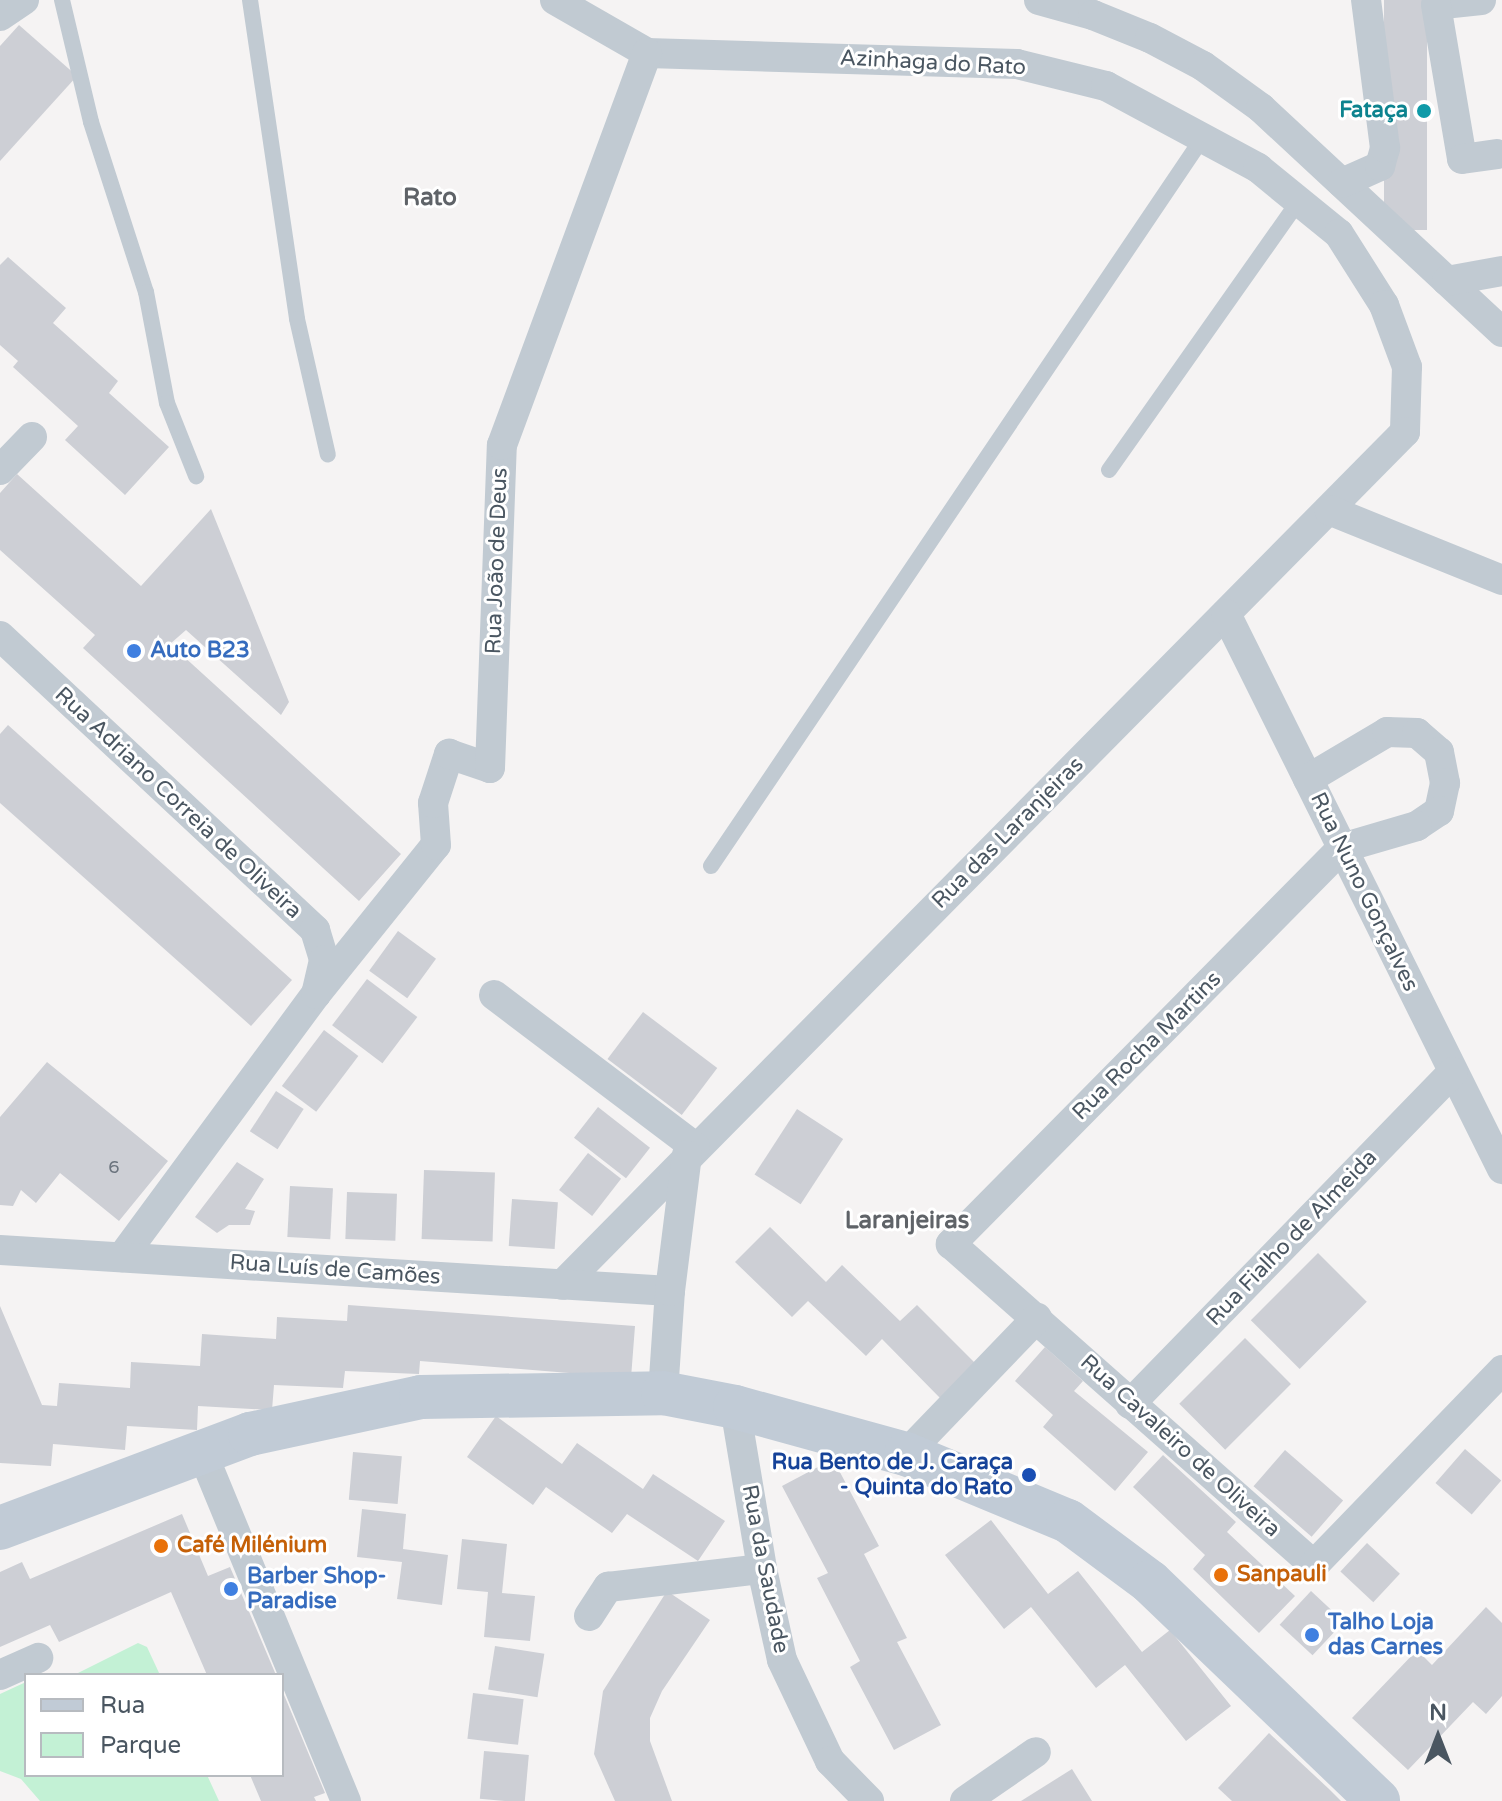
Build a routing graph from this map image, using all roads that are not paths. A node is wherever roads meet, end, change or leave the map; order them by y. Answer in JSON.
{"nodes":[{"id":1,"x":24,"y":0,"type":"edge"},
{"id":2,"x":62,"y":0,"type":"edge"},
{"id":3,"x":250,"y":0,"type":"edge"},
{"id":4,"x":555,"y":0,"type":"edge"},
{"id":5,"x":1039,"y":0,"type":"edge"},
{"id":6,"x":1366,"y":0,"type":"edge"},
{"id":7,"x":1481,"y":0,"type":"edge"},
{"id":8,"x":1436,"y":3,"type":"edge"},
{"id":9,"x":0,"y":16,"type":"edge"},
{"id":10,"x":647,"y":53,"type":"junction"},
{"id":11,"x":1204,"y":136,"type":"junction"},
{"id":12,"x":1497,"y":154,"type":"dead end"},
{"id":13,"x":1342,"y":183,"type":"junction"},
{"id":14,"x":1299,"y":201,"type":"junction"},
{"id":15,"x":1502,"y":271,"type":"edge"},
{"id":16,"x":1447,"y":281,"type":"junction"},
{"id":17,"x":1502,"y":332,"type":"edge"},
{"id":18,"x":32,"y":437,"type":"dead end"},
{"id":19,"x":328,"y":455,"type":"dead end"},
{"id":20,"x":0,"y":470,"type":"edge"},
{"id":21,"x":1109,"y":470,"type":"dead end"},
{"id":22,"x":196,"y":476,"type":"dead end"},
{"id":23,"x":1329,"y":510,"type":"junction"},
{"id":24,"x":1502,"y":580,"type":"edge"},
{"id":25,"x":1226,"y":614,"type":"junction"},
{"id":26,"x":0,"y":636,"type":"edge"},
{"id":27,"x":1308,"y":779,"type":"junction"},
{"id":28,"x":1342,"y":848,"type":"junction"},
{"id":29,"x":711,"y":866,"type":"dead end"},
{"id":30,"x":316,"y":994,"type":"junction"},
{"id":31,"x":494,"y":995,"type":"dead end"},
{"id":32,"x":1453,"y":1072,"type":"junction"},
{"id":33,"x":1493,"y":1128,"type":"edge"},
{"id":34,"x":691,"y":1151,"type":"junction"},
{"id":35,"x":1502,"y":1169,"type":"edge"},
{"id":36,"x":951,"y":1244,"type":"joint"},
{"id":37,"x":0,"y":1250,"type":"edge"},
{"id":38,"x":122,"y":1257,"type":"junction"},
{"id":39,"x":562,"y":1285,"type":"junction"},
{"id":40,"x":670,"y":1291,"type":"junction"},
{"id":41,"x":1037,"y":1318,"type":"junction"},
{"id":42,"x":1502,"y":1370,"type":"edge"},
{"id":43,"x":663,"y":1393,"type":"junction"},
{"id":44,"x":1130,"y":1404,"type":"junction"},
{"id":45,"x":735,"y":1407,"type":"junction"},
{"id":46,"x":202,"y":1452,"type":"junction"},
{"id":47,"x":906,"y":1454,"type":"junction"},
{"id":48,"x":0,"y":1528,"type":"edge"},
{"id":49,"x":762,"y":1569,"type":"junction"},
{"id":50,"x":589,"y":1616,"type":"dead end"},
{"id":51,"x":38,"y":1658,"type":"dead end"},
{"id":52,"x":0,"y":1675,"type":"edge"},
{"id":53,"x":1036,"y":1752,"type":"dead end"},
{"id":54,"x":346,"y":1801,"type":"edge"},
{"id":55,"x":869,"y":1801,"type":"edge"},
{"id":56,"x":965,"y":1801,"type":"edge"},
{"id":57,"x":1378,"y":1801,"type":"edge"}],
"edges":[{"from":1,"to":9,"type":"street"},
{"from":2,"to":22,"type":"lane"},
{"from":3,"to":19,"type":"lane"},
{"from":4,"to":10,"type":"street","name":"Azinhaga do Rato"},
{"from":5,"to":13,"type":"street"},
{"from":6,"to":13,"type":"street"},
{"from":7,"to":8,"type":"street"},
{"from":8,"to":12,"type":"street"},
{"from":10,"to":11,"type":"street","name":"Azinhaga do Rato"},
{"from":10,"to":30,"type":"street","name":"Rua João de Deus"},
{"from":11,"to":14,"type":"street","name":"Azinhaga do Rato"},
{"from":11,"to":29,"type":"lane"},
{"from":13,"to":16,"type":"street"},
{"from":14,"to":21,"type":"lane"},
{"from":14,"to":23,"type":"street","name":"Azinhaga do Rato"},
{"from":15,"to":16,"type":"street"},
{"from":16,"to":17,"type":"street"},
{"from":18,"to":20,"type":"street"},
{"from":23,"to":24,"type":"street"},
{"from":23,"to":25,"type":"street","name":"Rua das Laranjeiras"},
{"from":25,"to":27,"type":"street","name":"Rua Nuno Gonçalves"},
{"from":25,"to":34,"type":"street","name":"Rua das Laranjeiras"},
{"from":26,"to":30,"type":"street","name":"Rua Adriano Correia de Oliveira"},
{"from":27,"to":28,"type":"street","name":"Rua Nuno Gonçalves"},
{"from":27,"to":28,"type":"street"},
{"from":28,"to":32,"type":"street","name":"Rua Nuno Gonçalves"},
{"from":28,"to":36,"type":"street","name":"Rua Rocha Martins"},
{"from":30,"to":38,"type":"street","name":"Rua Adriano Correia de Oliveira"},
{"from":31,"to":34,"type":"street"},
{"from":32,"to":33,"type":"street","name":"Rua Nuno Gonçalves"},
{"from":32,"to":44,"type":"street","name":"Rua Fialho de Almeida"},
{"from":33,"to":35,"type":"street","name":"Rua Nuno Gonçalves"},
{"from":34,"to":39,"type":"street","name":"Rua das Laranjeiras"},
{"from":34,"to":40,"type":"street"},
{"from":36,"to":41,"type":"street","name":"Rua Cavaleiro de Oliveira"},
{"from":37,"to":38,"type":"street","name":"Rua Luís de Camões"},
{"from":38,"to":39,"type":"street","name":"Rua Luís de Camões"},
{"from":39,"to":40,"type":"street","name":"Rua Luís de Camões"},
{"from":40,"to":43,"type":"street"},
{"from":41,"to":44,"type":"street","name":"Rua Cavaleiro de Oliveira"},
{"from":41,"to":47,"type":"street"},
{"from":42,"to":44,"type":"street","name":"Rua Cavaleiro de Oliveira"},
{"from":43,"to":45,"type":"main road"},
{"from":43,"to":46,"type":"main road"},
{"from":45,"to":47,"type":"main road"},
{"from":45,"to":49,"type":"street","name":"Rua da Saudade"},
{"from":46,"to":48,"type":"main road"},
{"from":46,"to":54,"type":"street"},
{"from":47,"to":57,"type":"main road"},
{"from":49,"to":50,"type":"street"},
{"from":49,"to":55,"type":"street","name":"Rua da Saudade"},
{"from":51,"to":52,"type":"street"},
{"from":53,"to":56,"type":"street"}]}
